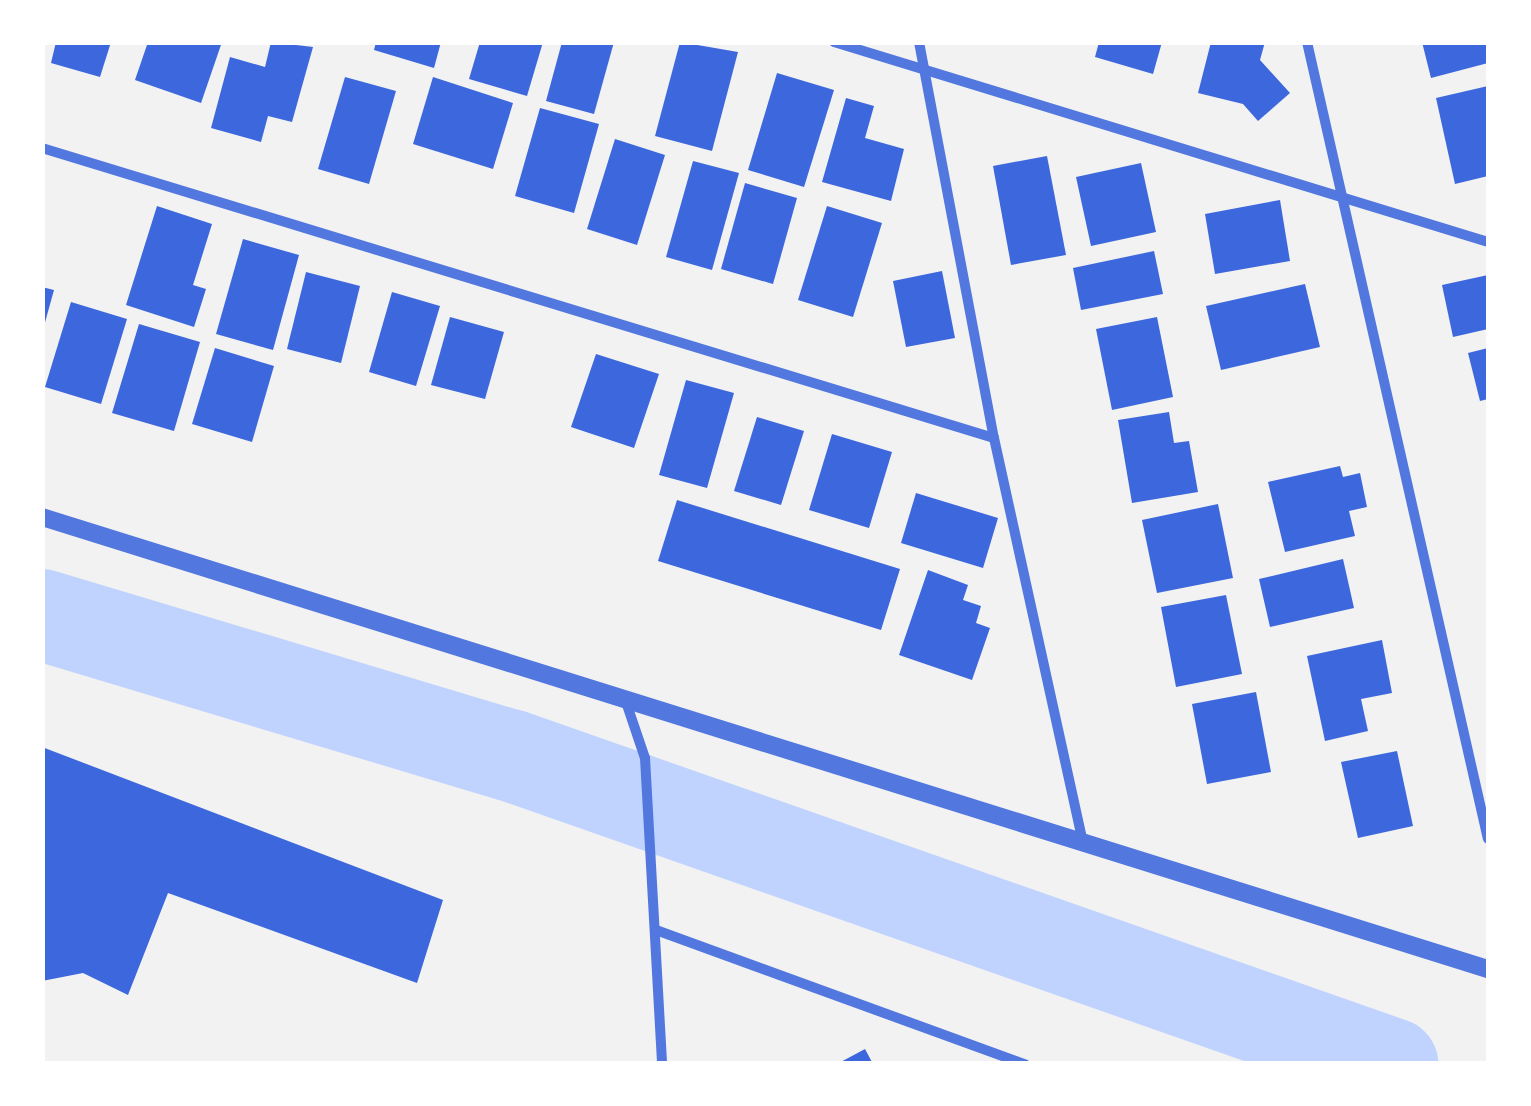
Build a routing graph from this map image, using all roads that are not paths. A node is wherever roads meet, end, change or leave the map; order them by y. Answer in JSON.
{"nodes":[{"id":1,"x":834,"y":42,"type":"edge"},
{"id":2,"x":919,"y":42,"type":"edge"},
{"id":3,"x":1307,"y":42,"type":"edge"},
{"id":4,"x":921,"y":70,"type":"junction"},
{"id":5,"x":42,"y":148,"type":"edge"},
{"id":6,"x":1343,"y":198,"type":"junction"},
{"id":7,"x":1488,"y":242,"type":"edge"},
{"id":8,"x":994,"y":438,"type":"junction"},
{"id":9,"x":42,"y":516,"type":"edge"},
{"id":10,"x":626,"y":702,"type":"junction"},
{"id":11,"x":1488,"y":839,"type":"edge"},
{"id":12,"x":1083,"y":844,"type":"junction"},
{"id":13,"x":656,"y":930,"type":"junction"},
{"id":14,"x":1488,"y":969,"type":"edge"},
{"id":15,"x":662,"y":1064,"type":"edge"},
{"id":16,"x":1025,"y":1064,"type":"edge"}],
"edges":[{"from":1,"to":4,"type":"street"},
{"from":2,"to":4,"type":"street"},
{"from":3,"to":6,"type":"street"},
{"from":4,"to":6,"type":"street"},
{"from":4,"to":8,"type":"street"},
{"from":5,"to":8,"type":"street"},
{"from":6,"to":7,"type":"street"},
{"from":6,"to":11,"type":"street"},
{"from":8,"to":12,"type":"street"},
{"from":9,"to":10,"type":"street"},
{"from":10,"to":12,"type":"street"},
{"from":10,"to":13,"type":"street"},
{"from":12,"to":14,"type":"street"},
{"from":13,"to":15,"type":"street"},
{"from":13,"to":16,"type":"street"}]}
